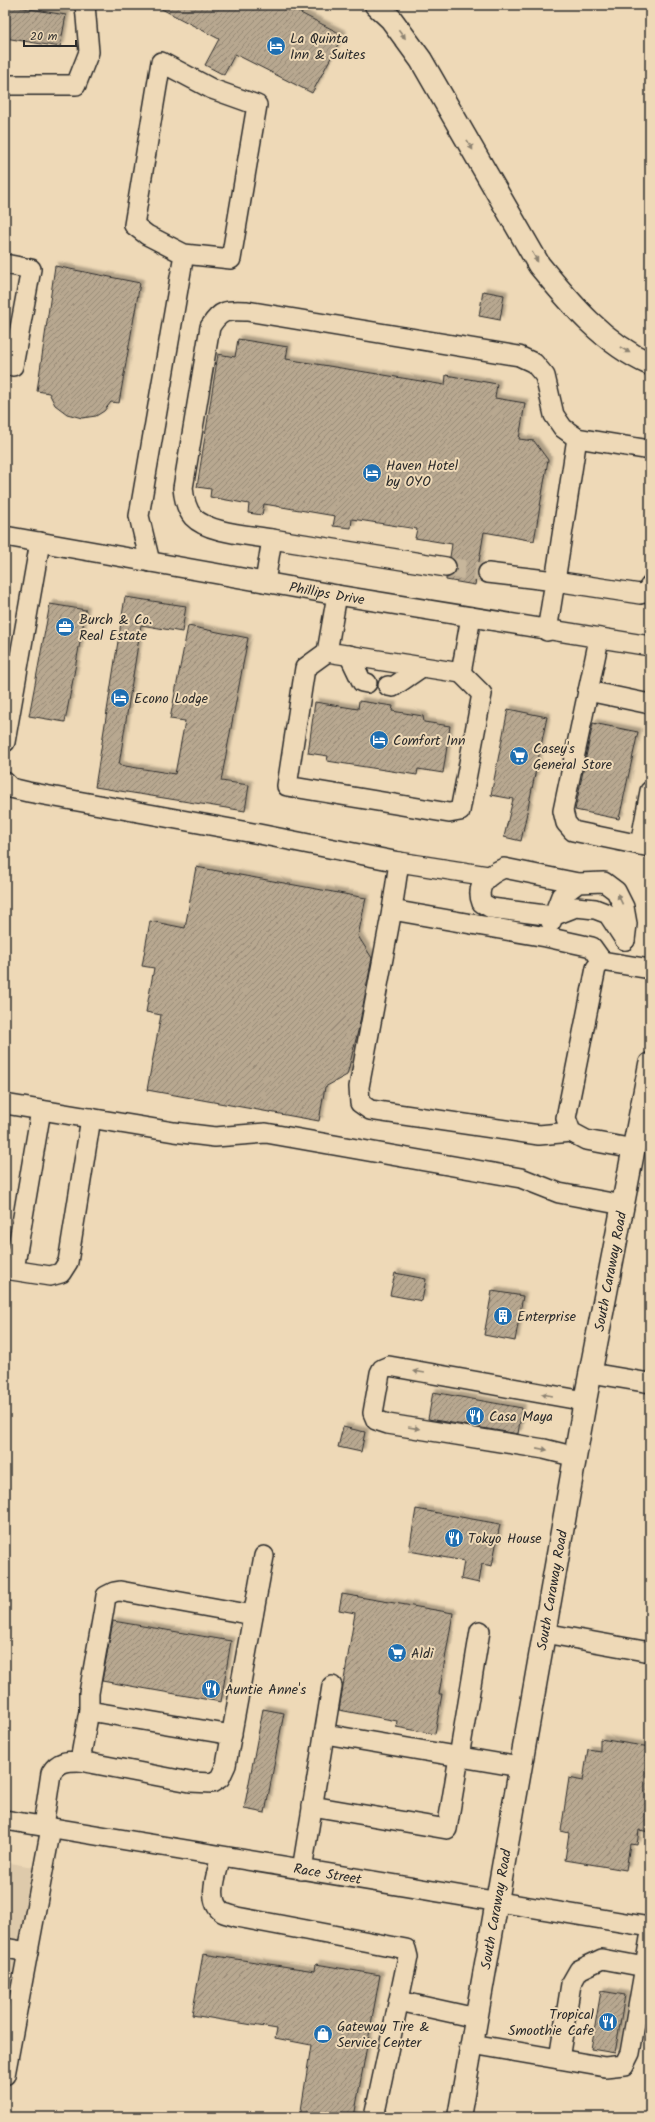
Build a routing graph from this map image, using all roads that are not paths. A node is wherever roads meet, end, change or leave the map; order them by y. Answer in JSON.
{"nodes":[{"id":1,"x":85,"y":5,"type":"edge"},
{"id":2,"x":376,"y":5,"type":"edge"},
{"id":3,"x":5,"y":85,"type":"edge"},
{"id":4,"x":184,"y":254,"type":"junction"},
{"id":5,"x":5,"y":264,"type":"edge"},
{"id":6,"x":5,"y":364,"type":"edge"},
{"id":7,"x":650,"y":364,"type":"edge"},
{"id":8,"x":577,"y":438,"type":"junction"},
{"id":9,"x":650,"y":450,"type":"edge"},
{"id":10,"x":5,"y":536,"type":"edge"},
{"id":11,"x":272,"y":539,"type":"junction"},
{"id":12,"x":40,"y":542,"type":"junction"},
{"id":13,"x":150,"y":562,"type":"junction"},
{"id":14,"x":446,"y":567,"type":"tunnel mouth"},
{"id":15,"x":488,"y":573,"type":"tunnel mouth"},
{"id":16,"x":555,"y":581,"type":"junction"},
{"id":17,"x":265,"y":582,"type":"junction"},
{"id":18,"x":650,"y":586,"type":"edge"},
{"id":19,"x":336,"y":595,"type":"junction"},
{"id":20,"x":471,"y":618,"type":"junction"},
{"id":21,"x":547,"y":631,"type":"junction"},
{"id":22,"x":598,"y":639,"type":"junction"},
{"id":23,"x":650,"y":646,"type":"edge"},
{"id":24,"x":328,"y":652,"type":"junction"},
{"id":25,"x":348,"y":655,"type":"junction"},
{"id":26,"x":422,"y":667,"type":"junction"},
{"id":27,"x":461,"y":673,"type":"junction"},
{"id":28,"x":367,"y":683,"type":"dead end"},
{"id":29,"x":388,"y":686,"type":"dead end"},
{"id":30,"x":588,"y":691,"type":"junction"},
{"id":31,"x":650,"y":704,"type":"edge"},
{"id":32,"x":5,"y":742,"type":"edge"},
{"id":33,"x":5,"y":782,"type":"edge"},
{"id":34,"x":650,"y":791,"type":"edge"},
{"id":35,"x":645,"y":846,"type":"edge"},
{"id":36,"x":399,"y":862,"type":"junction"},
{"id":37,"x":488,"y":876,"type":"junction"},
{"id":38,"x":578,"y":883,"type":"junction"},
{"id":39,"x":392,"y":910,"type":"junction"},
{"id":40,"x":553,"y":916,"type":"junction"},
{"id":41,"x":546,"y":937,"type":"junction"},
{"id":42,"x":624,"y":940,"type":"junction"},
{"id":43,"x":602,"y":961,"type":"junction"},
{"id":44,"x":621,"y":964,"type":"junction"},
{"id":45,"x":650,"y":969,"type":"edge"},
{"id":46,"x":650,"y":1064,"type":"edge"},
{"id":47,"x":5,"y":1104,"type":"edge"},
{"id":48,"x":41,"y":1110,"type":"junction"},
{"id":49,"x":91,"y":1118,"type":"junction"},
{"id":50,"x":571,"y":1132,"type":"junction"},
{"id":51,"x":634,"y":1149,"type":"junction"},
{"id":52,"x":623,"y":1206,"type":"junction"},
{"id":53,"x":10,"y":1269,"type":"edge"},
{"id":54,"x":591,"y":1373,"type":"junction"},
{"id":55,"x":650,"y":1383,"type":"edge"},
{"id":56,"x":585,"y":1401,"type":"junction"},
{"id":57,"x":576,"y":1457,"type":"junction"},
{"id":58,"x":264,"y":1556,"type":"dead end"},
{"id":59,"x":253,"y":1615,"type":"junction"},
{"id":60,"x":480,"y":1631,"type":"dead end"},
{"id":61,"x":544,"y":1633,"type":"junction"},
{"id":62,"x":650,"y":1652,"type":"edge"},
{"id":63,"x":332,"y":1686,"type":"dead end"},
{"id":64,"x":89,"y":1711,"type":"junction"},
{"id":65,"x":325,"y":1734,"type":"junction"},
{"id":66,"x":232,"y":1735,"type":"junction"},
{"id":67,"x":459,"y":1758,"type":"junction"},
{"id":68,"x":80,"y":1761,"type":"junction"},
{"id":69,"x":520,"y":1767,"type":"junction"},
{"id":70,"x":312,"y":1806,"type":"junction"},
{"id":71,"x":5,"y":1820,"type":"edge"},
{"id":72,"x":47,"y":1827,"type":"junction"},
{"id":73,"x":220,"y":1857,"type":"junction"},
{"id":74,"x":302,"y":1870,"type":"junction"},
{"id":75,"x":496,"y":1902,"type":"junction"},
{"id":76,"x":650,"y":1927,"type":"edge"},
{"id":77,"x":650,"y":1938,"type":"edge"},
{"id":78,"x":5,"y":1948,"type":"edge"},
{"id":79,"x":28,"y":1952,"type":"junction"},
{"id":80,"x":645,"y":1967,"type":"junction"},
{"id":81,"x":399,"y":2001,"type":"junction"},
{"id":82,"x":476,"y":2018,"type":"junction"},
{"id":83,"x":472,"y":2044,"type":"junction"},
{"id":84,"x":559,"y":2059,"type":"junction"},
{"id":85,"x":5,"y":2075,"type":"edge"},
{"id":86,"x":374,"y":2117,"type":"edge"},
{"id":87,"x":459,"y":2117,"type":"edge"}],
"edges":[{"from":1,"to":3,"type":"street"},
{"from":2,"to":7,"type":"main road","one_way":true},
{"from":4,"to":4,"type":"street"},
{"from":4,"to":13,"type":"street"},
{"from":5,"to":6,"type":"street"},
{"from":8,"to":9,"type":"street"},
{"from":8,"to":11,"type":"street"},
{"from":8,"to":16,"type":"street"},
{"from":10,"to":12,"type":"street","name":"Phillips Drive"},
{"from":11,"to":14,"type":"street"},
{"from":11,"to":17,"type":"street"},
{"from":12,"to":13,"type":"street","name":"Phillips Drive"},
{"from":12,"to":32,"type":"street"},
{"from":13,"to":17,"type":"street","name":"Phillips Drive"},
{"from":15,"to":16,"type":"street"},
{"from":16,"to":18,"type":"street"},
{"from":16,"to":21,"type":"street"},
{"from":17,"to":19,"type":"street","name":"Phillips Drive"},
{"from":19,"to":20,"type":"street","name":"Phillips Drive"},
{"from":19,"to":24,"type":"street"},
{"from":20,"to":21,"type":"street","name":"Phillips Drive"},
{"from":20,"to":27,"type":"street"},
{"from":21,"to":22,"type":"street","name":"Phillips Drive"},
{"from":22,"to":23,"type":"street","name":"Phillips Drive"},
{"from":22,"to":30,"type":"street"},
{"from":24,"to":25,"type":"street"},
{"from":24,"to":27,"type":"street"},
{"from":25,"to":26,"type":"street"},
{"from":25,"to":28,"type":"street"},
{"from":26,"to":27,"type":"street"},
{"from":26,"to":29,"type":"street"},
{"from":30,"to":31,"type":"street"},
{"from":30,"to":35,"type":"street"},
{"from":33,"to":36,"type":"street"},
{"from":34,"to":35,"type":"street"},
{"from":36,"to":37,"type":"street"},
{"from":36,"to":39,"type":"street"},
{"from":37,"to":38,"type":"street"},
{"from":37,"to":40,"type":"street"},
{"from":38,"to":40,"type":"street"},
{"from":42,"to":38,"type":"street","one_way":true},
{"from":39,"to":41,"type":"street"},
{"from":39,"to":50,"type":"street"},
{"from":40,"to":41,"type":"street"},
{"from":40,"to":42,"type":"street"},
{"from":41,"to":43,"type":"street"},
{"from":42,"to":44,"type":"street"},
{"from":43,"to":44,"type":"street"},
{"from":43,"to":50,"type":"street"},
{"from":44,"to":45,"type":"street"},
{"from":46,"to":51,"type":"main road","name":"South Caraway Road"},
{"from":47,"to":48,"type":"street"},
{"from":48,"to":49,"type":"street"},
{"from":48,"to":53,"type":"street"},
{"from":49,"to":52,"type":"street"},
{"from":49,"to":53,"type":"street"},
{"from":50,"to":51,"type":"street"},
{"from":51,"to":52,"type":"main road","name":"South Caraway Road"},
{"from":52,"to":54,"type":"main road","name":"South Caraway Road"},
{"from":54,"to":55,"type":"street"},
{"from":54,"to":56,"type":"main road","name":"South Caraway Road"},
{"from":56,"to":57,"type":"main road","name":"South Caraway Road"},
{"from":56,"to":57,"type":"street","one_way":true},
{"from":57,"to":61,"type":"main road","name":"South Caraway Road"},
{"from":58,"to":59,"type":"street"},
{"from":59,"to":64,"type":"street"},
{"from":59,"to":66,"type":"street"},
{"from":60,"to":67,"type":"street"},
{"from":61,"to":62,"type":"street"},
{"from":61,"to":69,"type":"main road","name":"South Caraway Road"},
{"from":63,"to":65,"type":"street"},
{"from":64,"to":66,"type":"street"},
{"from":64,"to":68,"type":"street"},
{"from":65,"to":67,"type":"street"},
{"from":65,"to":70,"type":"street"},
{"from":66,"to":68,"type":"street"},
{"from":67,"to":69,"type":"street"},
{"from":67,"to":70,"type":"street"},
{"from":68,"to":72,"type":"street"},
{"from":69,"to":75,"type":"main road","name":"South Caraway Road"},
{"from":70,"to":74,"type":"street"},
{"from":71,"to":72,"type":"street","name":"Race Street"},
{"from":72,"to":73,"type":"street","name":"Race Street"},
{"from":72,"to":79,"type":"street"},
{"from":73,"to":74,"type":"street","name":"Race Street"},
{"from":73,"to":81,"type":"street"},
{"from":74,"to":75,"type":"street","name":"Race Street"},
{"from":75,"to":76,"type":"street","name":"Race Street"},
{"from":75,"to":82,"type":"main road","name":"South Caraway Road"},
{"from":77,"to":80,"type":"street"},
{"from":78,"to":79,"type":"street"},
{"from":79,"to":85,"type":"street"},
{"from":80,"to":84,"type":"street"},
{"from":80,"to":84,"type":"street"},
{"from":81,"to":82,"type":"street"},
{"from":81,"to":86,"type":"street"},
{"from":82,"to":83,"type":"main road","name":"South Caraway Road"},
{"from":83,"to":84,"type":"street"},
{"from":83,"to":87,"type":"main road","name":"South Caraway Road"}]}
